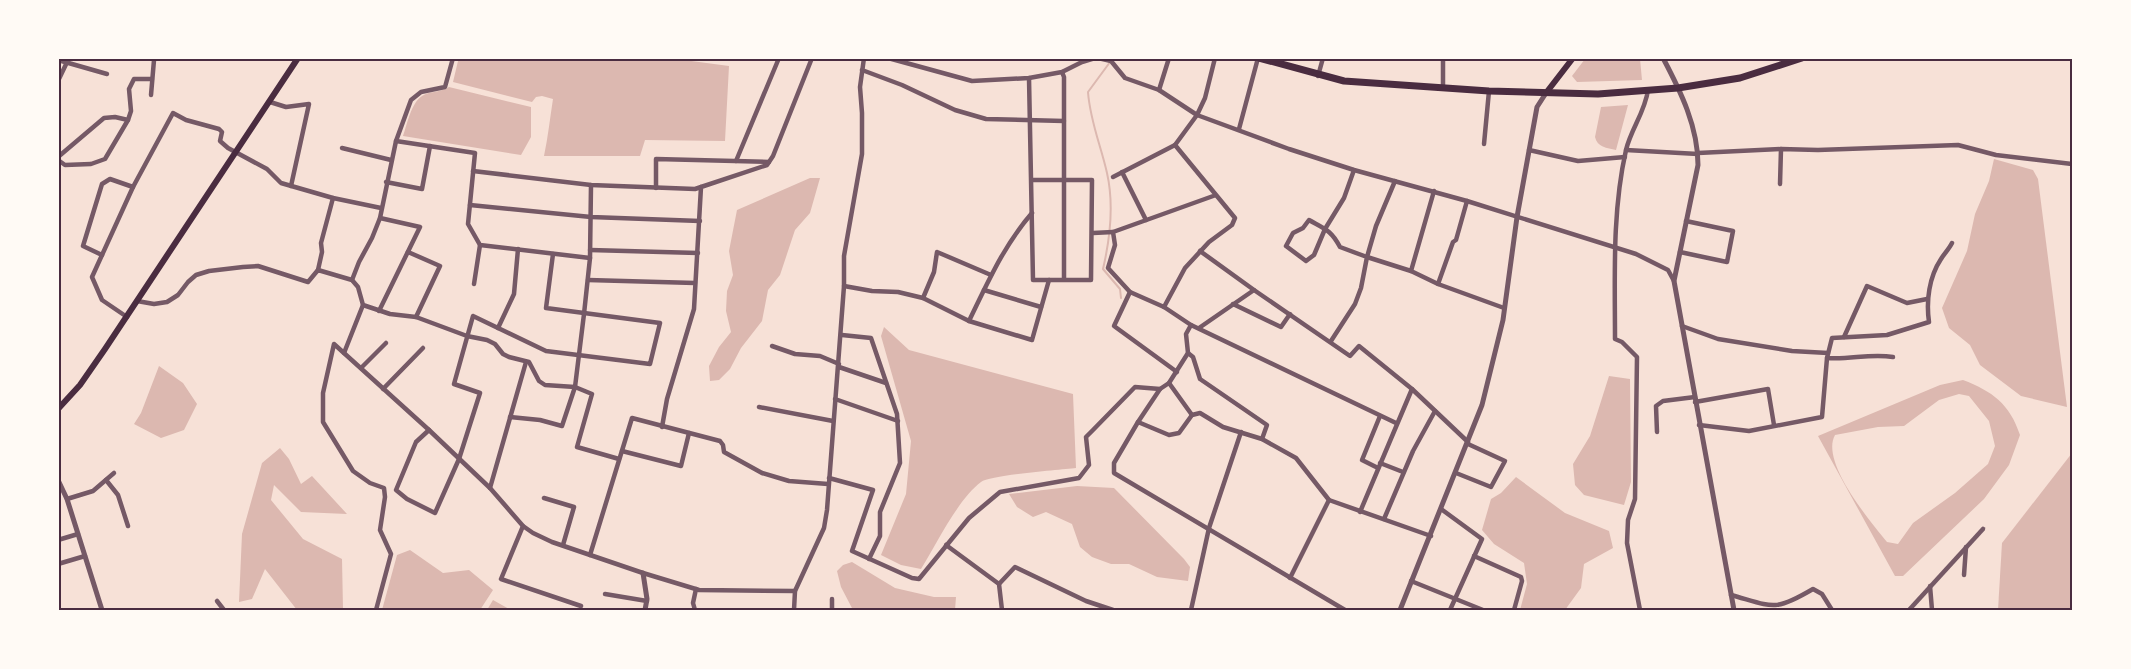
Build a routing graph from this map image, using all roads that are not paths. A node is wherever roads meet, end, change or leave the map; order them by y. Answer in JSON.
{"nodes":[{"id":1,"x":298,"y":58,"type":"edge"},
{"id":2,"x":453,"y":58,"type":"edge"},
{"id":3,"x":723,"y":58,"type":"edge"},
{"id":4,"x":753,"y":58,"type":"edge"},
{"id":5,"x":779,"y":58,"type":"edge"},
{"id":6,"x":812,"y":58,"type":"edge"},
{"id":7,"x":864,"y":58,"type":"edge"},
{"id":8,"x":888,"y":58,"type":"edge"},
{"id":9,"x":1096,"y":58,"type":"edge"},
{"id":10,"x":1168,"y":58,"type":"edge"},
{"id":11,"x":1215,"y":58,"type":"edge"},
{"id":12,"x":1258,"y":58,"type":"edge"},
{"id":13,"x":1323,"y":58,"type":"edge"},
{"id":14,"x":1443,"y":58,"type":"edge"},
{"id":15,"x":1573,"y":58,"type":"edge"},
{"id":16,"x":1663,"y":58,"type":"edge"},
{"id":17,"x":1802,"y":58,"type":"edge"},
{"id":18,"x":58,"y":60,"type":"edge"},
{"id":19,"x":154,"y":60,"type":"dead end"},
{"id":20,"x":1791,"y":60,"type":"edge"},
{"id":21,"x":68,"y":61,"type":"edge"},
{"id":22,"x":862,"y":70,"type":"junction"},
{"id":23,"x":1062,"y":72,"type":"junction"},
{"id":24,"x":107,"y":74,"type":"dead end"},
{"id":25,"x":1318,"y":76,"type":"junction"},
{"id":26,"x":1029,"y":78,"type":"junction"},
{"id":27,"x":152,"y":79,"type":"junction"},
{"id":28,"x":58,"y":81,"type":"edge"},
{"id":29,"x":1443,"y":87,"type":"junction"},
{"id":30,"x":1678,"y":88,"type":"junction"},
{"id":31,"x":1159,"y":90,"type":"junction"},
{"id":32,"x":1648,"y":90,"type":"junction"},
{"id":33,"x":1489,"y":91,"type":"junction"},
{"id":34,"x":1546,"y":93,"type":"junction"},
{"id":35,"x":151,"y":95,"type":"dead end"},
{"id":36,"x":270,"y":102,"type":"junction"},
{"id":37,"x":1197,"y":115,"type":"junction"},
{"id":38,"x":128,"y":120,"type":"junction"},
{"id":39,"x":1031,"y":120,"type":"junction"},
{"id":40,"x":1064,"y":121,"type":"junction"},
{"id":41,"x":1239,"y":129,"type":"junction"},
{"id":42,"x":396,"y":141,"type":"junction"},
{"id":43,"x":1484,"y":144,"type":"dead end"},
{"id":44,"x":1175,"y":145,"type":"junction"},
{"id":45,"x":430,"y":146,"type":"junction"},
{"id":46,"x":342,"y":148,"type":"dead end"},
{"id":47,"x":1781,"y":149,"type":"junction"},
{"id":48,"x":1529,"y":150,"type":"junction"},
{"id":49,"x":1626,"y":150,"type":"junction"},
{"id":50,"x":237,"y":152,"type":"junction"},
{"id":51,"x":1698,"y":153,"type":"junction"},
{"id":52,"x":1625,"y":157,"type":"junction"},
{"id":53,"x":58,"y":158,"type":"edge"},
{"id":54,"x":391,"y":160,"type":"junction"},
{"id":55,"x":736,"y":161,"type":"junction"},
{"id":56,"x":769,"y":162,"type":"junction"},
{"id":57,"x":2073,"y":164,"type":"edge"},
{"id":58,"x":1354,"y":170,"type":"junction"},
{"id":59,"x":473,"y":171,"type":"junction"},
{"id":60,"x":1122,"y":172,"type":"junction"},
{"id":61,"x":1113,"y":177,"type":"dead end"},
{"id":62,"x":1032,"y":180,"type":"junction"},
{"id":63,"x":1065,"y":180,"type":"junction"},
{"id":64,"x":1395,"y":181,"type":"junction"},
{"id":65,"x":386,"y":183,"type":"junction"},
{"id":66,"x":1780,"y":184,"type":"dead end"},
{"id":67,"x":591,"y":185,"type":"junction"},
{"id":68,"x":291,"y":186,"type":"junction"},
{"id":69,"x":133,"y":187,"type":"junction"},
{"id":70,"x":701,"y":187,"type":"junction"},
{"id":71,"x":656,"y":188,"type":"junction"},
{"id":72,"x":1434,"y":191,"type":"junction"},
{"id":73,"x":1216,"y":195,"type":"junction"},
{"id":74,"x":333,"y":198,"type":"junction"},
{"id":75,"x":1467,"y":201,"type":"junction"},
{"id":76,"x":470,"y":205,"type":"junction"},
{"id":77,"x":381,"y":208,"type":"junction"},
{"id":78,"x":1032,"y":213,"type":"junction"},
{"id":79,"x":591,"y":217,"type":"junction"},
{"id":80,"x":1517,"y":217,"type":"junction"},
{"id":81,"x":380,"y":218,"type":"junction"},
{"id":82,"x":1146,"y":220,"type":"junction"},
{"id":83,"x":700,"y":221,"type":"junction"},
{"id":84,"x":1686,"y":221,"type":"junction"},
{"id":85,"x":1325,"y":229,"type":"junction"},
{"id":86,"x":1113,"y":232,"type":"junction"},
{"id":87,"x":1092,"y":233,"type":"junction"},
{"id":88,"x":1952,"y":243,"type":"dead end"},
{"id":89,"x":480,"y":245,"type":"junction"},
{"id":90,"x":518,"y":249,"type":"junction"},
{"id":91,"x":1615,"y":249,"type":"junction"},
{"id":92,"x":590,"y":250,"type":"junction"},
{"id":93,"x":408,"y":252,"type":"junction"},
{"id":94,"x":1200,"y":252,"type":"junction"},
{"id":95,"x":1680,"y":252,"type":"junction"},
{"id":96,"x":698,"y":253,"type":"junction"},
{"id":97,"x":553,"y":254,"type":"junction"},
{"id":98,"x":102,"y":255,"type":"junction"},
{"id":99,"x":1367,"y":257,"type":"junction"},
{"id":100,"x":590,"y":258,"type":"junction"},
{"id":101,"x":318,"y":270,"type":"junction"},
{"id":102,"x":1411,"y":271,"type":"junction"},
{"id":103,"x":991,"y":275,"type":"junction"},
{"id":104,"x":1064,"y":279,"type":"junction"},
{"id":105,"x":352,"y":280,"type":"junction"},
{"id":106,"x":588,"y":280,"type":"junction"},
{"id":107,"x":1049,"y":280,"type":"junction"},
{"id":108,"x":1674,"y":281,"type":"junction"},
{"id":109,"x":695,"y":283,"type":"junction"},
{"id":110,"x":474,"y":284,"type":"dead end"},
{"id":111,"x":1438,"y":284,"type":"junction"},
{"id":112,"x":844,"y":286,"type":"junction"},
{"id":113,"x":984,"y":290,"type":"junction"},
{"id":114,"x":1254,"y":290,"type":"junction"},
{"id":115,"x":1130,"y":292,"type":"junction"},
{"id":116,"x":923,"y":298,"type":"junction"},
{"id":117,"x":1927,"y":300,"type":"junction"},
{"id":118,"x":137,"y":301,"type":"junction"},
{"id":119,"x":1233,"y":304,"type":"junction"},
{"id":120,"x":363,"y":305,"type":"junction"},
{"id":121,"x":1041,"y":307,"type":"junction"},
{"id":122,"x":1164,"y":307,"type":"junction"},
{"id":123,"x":1504,"y":308,"type":"junction"},
{"id":124,"x":379,"y":311,"type":"junction"},
{"id":125,"x":584,"y":314,"type":"junction"},
{"id":126,"x":1290,"y":314,"type":"junction"},
{"id":127,"x":127,"y":317,"type":"junction"},
{"id":128,"x":416,"y":317,"type":"junction"},
{"id":129,"x":969,"y":321,"type":"junction"},
{"id":130,"x":1191,"y":325,"type":"junction"},
{"id":131,"x":1682,"y":326,"type":"junction"},
{"id":132,"x":498,"y":328,"type":"junction"},
{"id":133,"x":1199,"y":328,"type":"junction"},
{"id":134,"x":842,"y":334,"type":"junction"},
{"id":135,"x":467,"y":336,"type":"junction"},
{"id":136,"x":1844,"y":337,"type":"junction"},
{"id":137,"x":1330,"y":341,"type":"junction"},
{"id":138,"x":386,"y":343,"type":"dead end"},
{"id":139,"x":772,"y":346,"type":"dead end"},
{"id":140,"x":423,"y":348,"type":"dead end"},
{"id":141,"x":344,"y":353,"type":"junction"},
{"id":142,"x":1188,"y":353,"type":"junction"},
{"id":143,"x":579,"y":355,"type":"junction"},
{"id":144,"x":1828,"y":356,"type":"junction"},
{"id":145,"x":1893,"y":357,"type":"dead end"},
{"id":146,"x":526,"y":362,"type":"junction"},
{"id":147,"x":839,"y":365,"type":"junction"},
{"id":148,"x":361,"y":368,"type":"junction"},
{"id":149,"x":1177,"y":372,"type":"junction"},
{"id":150,"x":886,"y":383,"type":"junction"},
{"id":151,"x":1169,"y":383,"type":"junction"},
{"id":152,"x":575,"y":387,"type":"junction"},
{"id":153,"x":383,"y":389,"type":"junction"},
{"id":154,"x":1160,"y":389,"type":"junction"},
{"id":155,"x":1412,"y":389,"type":"junction"},
{"id":156,"x":834,"y":399,"type":"junction"},
{"id":157,"x":1695,"y":400,"type":"junction"},
{"id":158,"x":60,"y":405,"type":"edge"},
{"id":159,"x":759,"y":406,"type":"dead end"},
{"id":160,"x":1435,"y":411,"type":"junction"},
{"id":161,"x":1192,"y":415,"type":"junction"},
{"id":162,"x":1380,"y":416,"type":"junction"},
{"id":163,"x":510,"y":417,"type":"junction"},
{"id":164,"x":833,"y":421,"type":"junction"},
{"id":165,"x":898,"y":421,"type":"junction"},
{"id":166,"x":1138,"y":422,"type":"junction"},
{"id":167,"x":1396,"y":423,"type":"junction"},
{"id":168,"x":1699,"y":425,"type":"junction"},
{"id":169,"x":1774,"y":425,"type":"junction"},
{"id":170,"x":662,"y":427,"type":"junction"},
{"id":171,"x":429,"y":430,"type":"junction"},
{"id":172,"x":1241,"y":432,"type":"junction"},
{"id":173,"x":1657,"y":432,"type":"dead end"},
{"id":174,"x":689,"y":434,"type":"junction"},
{"id":175,"x":1262,"y":439,"type":"junction"},
{"id":176,"x":1468,"y":443,"type":"junction"},
{"id":177,"x":622,"y":451,"type":"junction"},
{"id":178,"x":459,"y":459,"type":"junction"},
{"id":179,"x":620,"y":459,"type":"junction"},
{"id":180,"x":1379,"y":466,"type":"junction"},
{"id":181,"x":1403,"y":472,"type":"junction"},
{"id":182,"x":114,"y":473,"type":"dead end"},
{"id":183,"x":1456,"y":473,"type":"junction"},
{"id":184,"x":829,"y":478,"type":"junction"},
{"id":185,"x":58,"y":480,"type":"edge"},
{"id":186,"x":106,"y":480,"type":"junction"},
{"id":187,"x":828,"y":484,"type":"junction"},
{"id":188,"x":490,"y":488,"type":"junction"},
{"id":189,"x":544,"y":498,"type":"dead end"},
{"id":190,"x":68,"y":499,"type":"junction"},
{"id":191,"x":1329,"y":500,"type":"junction"},
{"id":192,"x":1442,"y":509,"type":"junction"},
{"id":193,"x":1360,"y":512,"type":"junction"},
{"id":194,"x":1384,"y":519,"type":"junction"},
{"id":195,"x":128,"y":526,"type":"dead end"},
{"id":196,"x":523,"y":526,"type":"junction"},
{"id":197,"x":1209,"y":528,"type":"junction"},
{"id":198,"x":1983,"y":529,"type":"dead end"},
{"id":199,"x":78,"y":534,"type":"junction"},
{"id":200,"x":1431,"y":536,"type":"junction"},
{"id":201,"x":58,"y":540,"type":"edge"},
{"id":202,"x":563,"y":546,"type":"junction"},
{"id":203,"x":946,"y":546,"type":"junction"},
{"id":204,"x":1966,"y":547,"type":"junction"},
{"id":205,"x":590,"y":555,"type":"junction"},
{"id":206,"x":85,"y":556,"type":"junction"},
{"id":207,"x":1474,"y":556,"type":"junction"},
{"id":208,"x":869,"y":559,"type":"junction"},
{"id":209,"x":58,"y":564,"type":"edge"},
{"id":210,"x":643,"y":573,"type":"junction"},
{"id":211,"x":1964,"y":575,"type":"dead end"},
{"id":212,"x":1290,"y":578,"type":"junction"},
{"id":213,"x":1411,"y":581,"type":"junction"},
{"id":214,"x":999,"y":584,"type":"junction"},
{"id":215,"x":1930,"y":586,"type":"junction"},
{"id":216,"x":696,"y":589,"type":"junction"},
{"id":217,"x":795,"y":591,"type":"junction"},
{"id":218,"x":605,"y":594,"type":"dead end"},
{"id":219,"x":1731,"y":595,"type":"junction"},
{"id":220,"x":1456,"y":598,"type":"junction"},
{"id":221,"x":832,"y":599,"type":"dead end"},
{"id":222,"x":217,"y":600,"type":"dead end"},
{"id":223,"x":647,"y":601,"type":"junction"},
{"id":224,"x":1789,"y":603,"type":"junction"},
{"id":225,"x":581,"y":606,"type":"dead end"},
{"id":226,"x":1098,"y":608,"type":"edge"},
{"id":227,"x":102,"y":610,"type":"edge"},
{"id":228,"x":224,"y":610,"type":"edge"},
{"id":229,"x":376,"y":610,"type":"edge"},
{"id":230,"x":645,"y":610,"type":"edge"},
{"id":231,"x":695,"y":610,"type":"edge"},
{"id":232,"x":794,"y":610,"type":"edge"},
{"id":233,"x":832,"y":610,"type":"edge"},
{"id":234,"x":1002,"y":610,"type":"edge"},
{"id":235,"x":1113,"y":610,"type":"edge"},
{"id":236,"x":1191,"y":610,"type":"edge"},
{"id":237,"x":1344,"y":610,"type":"edge"},
{"id":238,"x":1400,"y":610,"type":"edge"},
{"id":239,"x":1450,"y":610,"type":"edge"},
{"id":240,"x":1483,"y":610,"type":"edge"},
{"id":241,"x":1514,"y":610,"type":"edge"},
{"id":242,"x":1640,"y":610,"type":"edge"},
{"id":243,"x":1734,"y":610,"type":"edge"},
{"id":244,"x":1791,"y":610,"type":"edge"},
{"id":245,"x":1832,"y":610,"type":"edge"},
{"id":246,"x":1909,"y":610,"type":"edge"},
{"id":247,"x":1932,"y":610,"type":"edge"}],
"edges":[{"from":1,"to":36,"type":"main road"},
{"from":2,"to":42,"type":"street"},
{"from":3,"to":4,"type":"main road"},
{"from":5,"to":55,"type":"street"},
{"from":6,"to":56,"type":"street"},
{"from":7,"to":22,"type":"street"},
{"from":8,"to":26,"type":"street"},
{"from":9,"to":23,"type":"street"},
{"from":9,"to":31,"type":"street"},
{"from":10,"to":31,"type":"street"},
{"from":11,"to":37,"type":"street"},
{"from":12,"to":25,"type":"main road"},
{"from":12,"to":41,"type":"street"},
{"from":13,"to":25,"type":"street"},
{"from":14,"to":29,"type":"street"},
{"from":15,"to":34,"type":"main road"},
{"from":16,"to":30,"type":"street"},
{"from":17,"to":20,"type":"main road"},
{"from":18,"to":21,"type":"street"},
{"from":19,"to":27,"type":"street"},
{"from":20,"to":30,"type":"main road"},
{"from":21,"to":24,"type":"street"},
{"from":21,"to":28,"type":"street"},
{"from":22,"to":39,"type":"street"},
{"from":22,"to":112,"type":"street"},
{"from":23,"to":26,"type":"street"},
{"from":23,"to":40,"type":"street"},
{"from":25,"to":29,"type":"main road"},
{"from":26,"to":39,"type":"street"},
{"from":27,"to":35,"type":"street"},
{"from":27,"to":38,"type":"street"},
{"from":29,"to":33,"type":"main road"},
{"from":30,"to":32,"type":"main road"},
{"from":30,"to":51,"type":"street"},
{"from":31,"to":37,"type":"street"},
{"from":32,"to":34,"type":"main road"},
{"from":32,"to":49,"type":"street"},
{"from":33,"to":34,"type":"main road"},
{"from":33,"to":43,"type":"street"},
{"from":34,"to":48,"type":"street"},
{"from":36,"to":50,"type":"main road"},
{"from":36,"to":68,"type":"street"},
{"from":37,"to":41,"type":"street"},
{"from":37,"to":44,"type":"street"},
{"from":38,"to":53,"type":"street"},
{"from":38,"to":53,"type":"street"},
{"from":39,"to":40,"type":"street"},
{"from":39,"to":62,"type":"street"},
{"from":40,"to":63,"type":"street"},
{"from":41,"to":58,"type":"street"},
{"from":42,"to":45,"type":"street"},
{"from":42,"to":54,"type":"street"},
{"from":44,"to":60,"type":"street"},
{"from":44,"to":73,"type":"street"},
{"from":45,"to":59,"type":"street"},
{"from":45,"to":65,"type":"street"},
{"from":46,"to":54,"type":"street"},
{"from":47,"to":51,"type":"street"},
{"from":47,"to":57,"type":"street"},
{"from":47,"to":66,"type":"street"},
{"from":48,"to":52,"type":"street"},
{"from":48,"to":80,"type":"street"},
{"from":49,"to":51,"type":"street"},
{"from":49,"to":52,"type":"street"},
{"from":50,"to":68,"type":"street"},
{"from":50,"to":69,"type":"street"},
{"from":50,"to":118,"type":"main road"},
{"from":51,"to":84,"type":"street"},
{"from":52,"to":91,"type":"street"},
{"from":54,"to":65,"type":"street"},
{"from":55,"to":56,"type":"street"},
{"from":55,"to":71,"type":"street"},
{"from":56,"to":70,"type":"street"},
{"from":58,"to":64,"type":"street"},
{"from":58,"to":85,"type":"street"},
{"from":59,"to":67,"type":"street"},
{"from":59,"to":76,"type":"street"},
{"from":60,"to":61,"type":"street"},
{"from":60,"to":82,"type":"street"},
{"from":62,"to":63,"type":"street"},
{"from":62,"to":78,"type":"street"},
{"from":63,"to":87,"type":"street"},
{"from":63,"to":104,"type":"street"},
{"from":64,"to":72,"type":"street"},
{"from":64,"to":99,"type":"street"},
{"from":65,"to":77,"type":"street"},
{"from":67,"to":71,"type":"street"},
{"from":67,"to":79,"type":"street"},
{"from":68,"to":74,"type":"street"},
{"from":69,"to":98,"type":"street"},
{"from":69,"to":98,"type":"street"},
{"from":70,"to":71,"type":"street"},
{"from":70,"to":83,"type":"street"},
{"from":72,"to":75,"type":"street"},
{"from":72,"to":102,"type":"street"},
{"from":73,"to":82,"type":"street"},
{"from":73,"to":94,"type":"street"},
{"from":74,"to":77,"type":"street"},
{"from":74,"to":101,"type":"street"},
{"from":75,"to":80,"type":"street"},
{"from":75,"to":111,"type":"street"},
{"from":76,"to":79,"type":"street"},
{"from":76,"to":89,"type":"street"},
{"from":77,"to":81,"type":"street"},
{"from":78,"to":103,"type":"street"},
{"from":78,"to":107,"type":"street"},
{"from":79,"to":83,"type":"street"},
{"from":79,"to":92,"type":"street"},
{"from":80,"to":91,"type":"street"},
{"from":80,"to":123,"type":"street"},
{"from":81,"to":93,"type":"street"},
{"from":81,"to":105,"type":"street"},
{"from":82,"to":86,"type":"street"},
{"from":83,"to":96,"type":"street"},
{"from":84,"to":95,"type":"street"},
{"from":84,"to":95,"type":"street"},
{"from":85,"to":85,"type":"street"},
{"from":85,"to":99,"type":"street"},
{"from":86,"to":87,"type":"street"},
{"from":86,"to":115,"type":"street"},
{"from":87,"to":104,"type":"street"},
{"from":88,"to":117,"type":"street"},
{"from":89,"to":90,"type":"street"},
{"from":89,"to":110,"type":"street"},
{"from":90,"to":97,"type":"street"},
{"from":90,"to":132,"type":"street"},
{"from":91,"to":108,"type":"street"},
{"from":91,"to":242,"type":"street"},
{"from":92,"to":96,"type":"street"},
{"from":92,"to":100,"type":"street"},
{"from":93,"to":124,"type":"street"},
{"from":93,"to":128,"type":"street"},
{"from":94,"to":114,"type":"street"},
{"from":94,"to":122,"type":"street"},
{"from":95,"to":108,"type":"street"},
{"from":96,"to":109,"type":"street"},
{"from":97,"to":100,"type":"street"},
{"from":97,"to":125,"type":"street"},
{"from":98,"to":127,"type":"street"},
{"from":99,"to":102,"type":"street"},
{"from":99,"to":137,"type":"street"},
{"from":100,"to":106,"type":"street"},
{"from":101,"to":105,"type":"street"},
{"from":101,"to":118,"type":"street"},
{"from":102,"to":111,"type":"street"},
{"from":103,"to":113,"type":"street"},
{"from":103,"to":116,"type":"street"},
{"from":104,"to":107,"type":"street"},
{"from":105,"to":120,"type":"street"},
{"from":106,"to":109,"type":"street"},
{"from":106,"to":125,"type":"street"},
{"from":107,"to":121,"type":"street"},
{"from":108,"to":131,"type":"street"},
{"from":109,"to":170,"type":"street"},
{"from":111,"to":123,"type":"street"},
{"from":112,"to":116,"type":"street"},
{"from":112,"to":134,"type":"street"},
{"from":113,"to":121,"type":"street"},
{"from":113,"to":129,"type":"street"},
{"from":114,"to":119,"type":"street"},
{"from":114,"to":126,"type":"street"},
{"from":115,"to":122,"type":"street"},
{"from":115,"to":149,"type":"street"},
{"from":116,"to":129,"type":"street"},
{"from":117,"to":136,"type":"street"},
{"from":117,"to":136,"type":"street"},
{"from":118,"to":127,"type":"main road"},
{"from":119,"to":126,"type":"street"},
{"from":119,"to":133,"type":"street"},
{"from":120,"to":124,"type":"street"},
{"from":120,"to":141,"type":"street"},
{"from":121,"to":129,"type":"street"},
{"from":122,"to":130,"type":"street"},
{"from":123,"to":176,"type":"street"},
{"from":124,"to":128,"type":"street"},
{"from":125,"to":143,"type":"street"},
{"from":125,"to":143,"type":"street"},
{"from":126,"to":137,"type":"street"},
{"from":127,"to":158,"type":"main road"},
{"from":128,"to":135,"type":"street"},
{"from":130,"to":133,"type":"street"},
{"from":130,"to":142,"type":"street"},
{"from":131,"to":144,"type":"street"},
{"from":131,"to":157,"type":"street"},
{"from":132,"to":135,"type":"street"},
{"from":132,"to":143,"type":"street"},
{"from":133,"to":162,"type":"street"},
{"from":134,"to":147,"type":"street"},
{"from":134,"to":150,"type":"street"},
{"from":135,"to":146,"type":"street"},
{"from":135,"to":178,"type":"street"},
{"from":136,"to":144,"type":"street"},
{"from":137,"to":155,"type":"street"},
{"from":138,"to":148,"type":"street"},
{"from":139,"to":147,"type":"street"},
{"from":140,"to":153,"type":"street"},
{"from":141,"to":148,"type":"street"},
{"from":141,"to":229,"type":"street"},
{"from":142,"to":149,"type":"street"},
{"from":142,"to":175,"type":"street"},
{"from":143,"to":152,"type":"street"},
{"from":144,"to":145,"type":"street"},
{"from":144,"to":169,"type":"street"},
{"from":146,"to":152,"type":"street"},
{"from":146,"to":163,"type":"street"},
{"from":147,"to":150,"type":"street"},
{"from":147,"to":156,"type":"street"},
{"from":148,"to":153,"type":"street"},
{"from":149,"to":151,"type":"street"},
{"from":150,"to":165,"type":"street"},
{"from":151,"to":154,"type":"street"},
{"from":151,"to":161,"type":"street"},
{"from":152,"to":163,"type":"street"},
{"from":152,"to":179,"type":"street"},
{"from":153,"to":171,"type":"street"},
{"from":154,"to":166,"type":"street"},
{"from":154,"to":203,"type":"street"},
{"from":155,"to":160,"type":"street"},
{"from":155,"to":167,"type":"street"},
{"from":156,"to":164,"type":"street"},
{"from":156,"to":165,"type":"street"},
{"from":157,"to":168,"type":"street"},
{"from":157,"to":169,"type":"street"},
{"from":157,"to":173,"type":"street"},
{"from":159,"to":164,"type":"street"},
{"from":160,"to":176,"type":"street"},
{"from":160,"to":181,"type":"street"},
{"from":161,"to":166,"type":"street"},
{"from":161,"to":172,"type":"street"},
{"from":162,"to":167,"type":"street"},
{"from":162,"to":180,"type":"street"},
{"from":163,"to":188,"type":"street"},
{"from":164,"to":184,"type":"street"},
{"from":165,"to":208,"type":"street"},
{"from":166,"to":197,"type":"street"},
{"from":167,"to":180,"type":"street"},
{"from":168,"to":169,"type":"street"},
{"from":168,"to":219,"type":"street"},
{"from":170,"to":174,"type":"street"},
{"from":170,"to":177,"type":"street"},
{"from":171,"to":178,"type":"street"},
{"from":171,"to":178,"type":"street"},
{"from":172,"to":175,"type":"street"},
{"from":172,"to":197,"type":"street"},
{"from":174,"to":177,"type":"street"},
{"from":174,"to":187,"type":"street"},
{"from":175,"to":191,"type":"street"},
{"from":176,"to":183,"type":"street"},
{"from":176,"to":183,"type":"street"},
{"from":177,"to":179,"type":"street"},
{"from":178,"to":188,"type":"street"},
{"from":179,"to":205,"type":"street"},
{"from":180,"to":181,"type":"street"},
{"from":180,"to":193,"type":"street"},
{"from":181,"to":194,"type":"street"},
{"from":182,"to":186,"type":"street"},
{"from":183,"to":192,"type":"street"},
{"from":184,"to":187,"type":"street"},
{"from":184,"to":208,"type":"street"},
{"from":185,"to":190,"type":"street"},
{"from":186,"to":190,"type":"street"},
{"from":186,"to":195,"type":"street"},
{"from":187,"to":217,"type":"street"},
{"from":188,"to":196,"type":"street"},
{"from":189,"to":202,"type":"street"},
{"from":190,"to":199,"type":"street"},
{"from":191,"to":193,"type":"street"},
{"from":191,"to":212,"type":"street"},
{"from":192,"to":200,"type":"street"},
{"from":192,"to":207,"type":"street"},
{"from":193,"to":194,"type":"street"},
{"from":194,"to":200,"type":"street"},
{"from":196,"to":202,"type":"street"},
{"from":196,"to":225,"type":"street"},
{"from":197,"to":212,"type":"street"},
{"from":197,"to":236,"type":"street"},
{"from":198,"to":204,"type":"street"},
{"from":199,"to":201,"type":"street"},
{"from":199,"to":206,"type":"street"},
{"from":200,"to":213,"type":"street"},
{"from":202,"to":205,"type":"street"},
{"from":203,"to":208,"type":"street"},
{"from":203,"to":214,"type":"street"},
{"from":204,"to":211,"type":"street"},
{"from":204,"to":215,"type":"street"},
{"from":205,"to":210,"type":"street"},
{"from":206,"to":209,"type":"street"},
{"from":206,"to":227,"type":"street"},
{"from":207,"to":220,"type":"street"},
{"from":207,"to":241,"type":"street"},
{"from":210,"to":216,"type":"street"},
{"from":210,"to":223,"type":"street"},
{"from":212,"to":237,"type":"street"},
{"from":213,"to":220,"type":"street"},
{"from":213,"to":238,"type":"street"},
{"from":214,"to":226,"type":"street"},
{"from":214,"to":234,"type":"street"},
{"from":215,"to":246,"type":"street"},
{"from":215,"to":247,"type":"street"},
{"from":216,"to":217,"type":"street"},
{"from":216,"to":231,"type":"street"},
{"from":217,"to":232,"type":"street"},
{"from":218,"to":223,"type":"street"},
{"from":219,"to":224,"type":"street"},
{"from":219,"to":243,"type":"street"},
{"from":220,"to":239,"type":"street"},
{"from":220,"to":240,"type":"street"},
{"from":221,"to":233,"type":"street"},
{"from":222,"to":228,"type":"street"},
{"from":223,"to":230,"type":"street"},
{"from":224,"to":244,"type":"street"},
{"from":224,"to":245,"type":"street"},
{"from":226,"to":235,"type":"street"}]}
